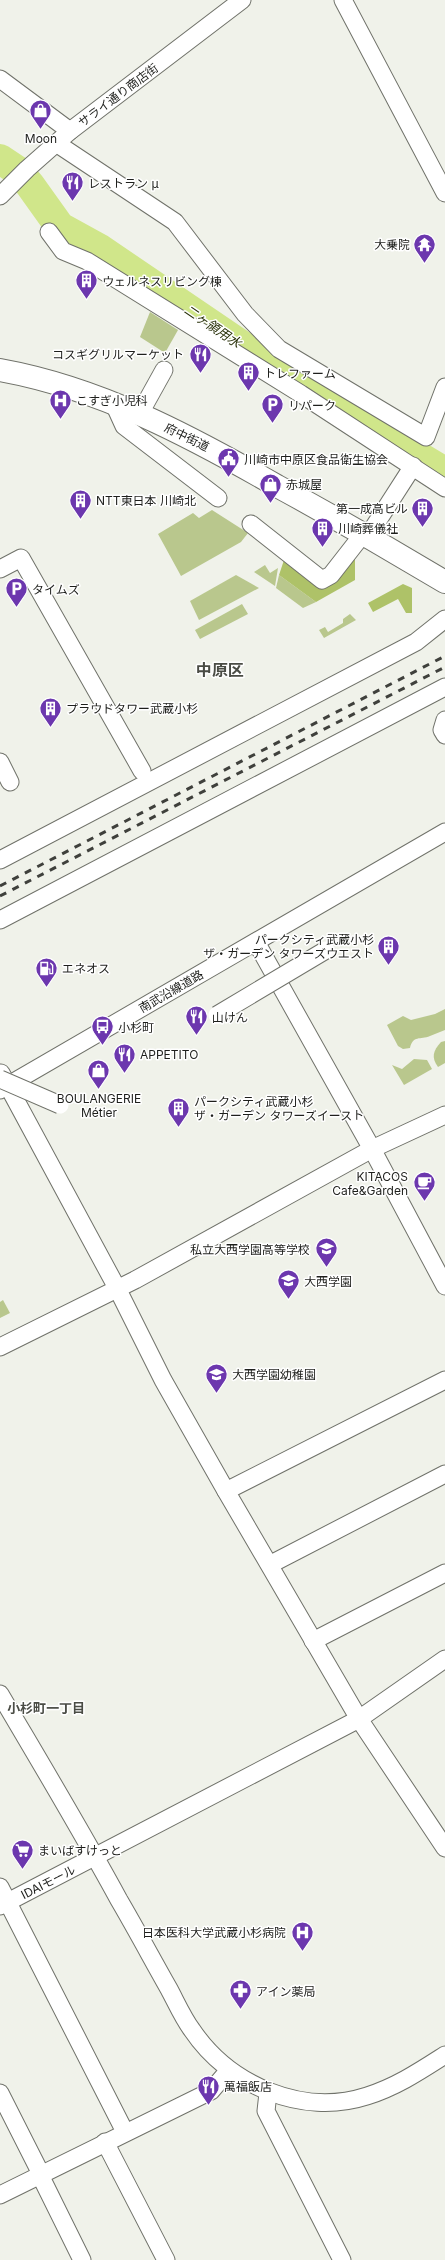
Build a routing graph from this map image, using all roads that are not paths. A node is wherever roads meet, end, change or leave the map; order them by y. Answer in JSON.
{"nodes":[{"id":1,"x":242,"y":0,"type":"edge"},
{"id":2,"x":343,"y":0,"type":"edge"},
{"id":3,"x":0,"y":79,"type":"edge"},
{"id":4,"x":70,"y":131,"type":"junction"},
{"id":5,"x":56,"y":143,"type":"junction"},
{"id":6,"x":445,"y":194,"type":"edge"},
{"id":7,"x":0,"y":196,"type":"edge"},
{"id":8,"x":49,"y":232,"type":"dead end"},
{"id":9,"x":0,"y":370,"type":"edge"},
{"id":10,"x":164,"y":370,"type":"dead end"},
{"id":11,"x":445,"y":387,"type":"edge"},
{"id":12,"x":114,"y":404,"type":"junction"},
{"id":13,"x":139,"y":414,"type":"junction"},
{"id":14,"x":413,"y":466,"type":"junction"},
{"id":15,"x":445,"y":488,"type":"edge"},
{"id":16,"x":218,"y":498,"type":"dead end"},
{"id":17,"x":251,"y":524,"type":"dead end"},
{"id":18,"x":366,"y":535,"type":"junction"},
{"id":19,"x":0,"y":569,"type":"edge"},
{"id":20,"x":445,"y":582,"type":"edge"},
{"id":21,"x":445,"y":619,"type":"edge"},
{"id":22,"x":445,"y":687,"type":"edge"},
{"id":23,"x":0,"y":762,"type":"edge"},
{"id":24,"x":142,"y":771,"type":"dead end"},
{"id":25,"x":10,"y":782,"type":"dead end"},
{"id":26,"x":445,"y":832,"type":"edge"},
{"id":27,"x":0,"y":860,"type":"edge"},
{"id":28,"x":0,"y":920,"type":"edge"},
{"id":29,"x":256,"y":942,"type":"junction"},
{"id":30,"x":326,"y":950,"type":"dead end"},
{"id":31,"x":217,"y":1016,"type":"dead end"},
{"id":32,"x":2,"y":1082,"type":"edge"},
{"id":33,"x":50,"y":1097,"type":"dead end"},
{"id":34,"x":445,"y":1115,"type":"edge"},
{"id":35,"x":372,"y":1149,"type":"junction"},
{"id":36,"x":445,"y":1286,"type":"edge"},
{"id":37,"x":117,"y":1288,"type":"junction"},
{"id":38,"x":0,"y":1347,"type":"edge"},
{"id":39,"x":445,"y":1380,"type":"edge"},
{"id":40,"x":445,"y":1474,"type":"edge"},
{"id":41,"x":226,"y":1491,"type":"junction"},
{"id":42,"x":271,"y":1564,"type":"junction"},
{"id":43,"x":445,"y":1573,"type":"edge"},
{"id":44,"x":313,"y":1641,"type":"junction"},
{"id":45,"x":445,"y":1659,"type":"edge"},
{"id":46,"x":0,"y":1694,"type":"edge"},
{"id":47,"x":360,"y":1719,"type":"junction"},
{"id":48,"x":445,"y":1848,"type":"edge"},
{"id":49,"x":96,"y":1857,"type":"junction"},
{"id":50,"x":0,"y":1887,"type":"edge"},
{"id":51,"x":4,"y":1904,"type":"edge"},
{"id":52,"x":445,"y":2055,"type":"edge"},
{"id":53,"x":229,"y":2070,"type":"junction"},
{"id":54,"x":0,"y":2093,"type":"edge"},
{"id":55,"x":268,"y":2093,"type":"junction"},
{"id":56,"x":125,"y":2132,"type":"junction"},
{"id":57,"x":105,"y":2142,"type":"junction"},
{"id":58,"x":41,"y":2174,"type":"junction"},
{"id":59,"x":0,"y":2195,"type":"edge"},
{"id":60,"x":338,"y":2259,"type":"edge"},
{"id":61,"x":82,"y":2260,"type":"edge"},
{"id":62,"x":166,"y":2260,"type":"edge"}],
"edges":[{"from":1,"to":4,"type":"street","name":"サライ通り商店街"},
{"from":2,"to":6,"type":"street"},
{"from":3,"to":4,"type":"street"},
{"from":4,"to":5,"type":"street","name":"サライ通り商店街"},
{"from":5,"to":7,"type":"street","name":"サライ通り商店街"},
{"from":5,"to":11,"type":"street"},
{"from":8,"to":14,"type":"street"},
{"from":9,"to":12,"type":"highway","name":"府中街道"},
{"from":10,"to":13,"type":"street"},
{"from":12,"to":13,"type":"highway","name":"府中街道"},
{"from":12,"to":16,"type":"street"},
{"from":13,"to":18,"type":"highway","name":"府中街道"},
{"from":14,"to":15,"type":"street"},
{"from":14,"to":18,"type":"street"},
{"from":17,"to":18,"type":"street"},
{"from":18,"to":20,"type":"highway","name":"府中街道"},
{"from":19,"to":24,"type":"street"},
{"from":21,"to":27,"type":"street"},
{"from":22,"to":28,"type":"street"},
{"from":23,"to":25,"type":"street"},
{"from":26,"to":29,"type":"street","name":"南武沿線道路"},
{"from":29,"to":32,"type":"street","name":"南武沿線道路"},
{"from":29,"to":35,"type":"street"},
{"from":30,"to":31,"type":"street","bridge":true},
{"from":32,"to":33,"type":"street","bridge":true},
{"from":32,"to":37,"type":"street"},
{"from":34,"to":35,"type":"street"},
{"from":35,"to":36,"type":"street"},
{"from":35,"to":37,"type":"street"},
{"from":37,"to":38,"type":"street"},
{"from":37,"to":41,"type":"street"},
{"from":39,"to":41,"type":"street"},
{"from":40,"to":42,"type":"street"},
{"from":41,"to":42,"type":"street"},
{"from":42,"to":44,"type":"street"},
{"from":43,"to":44,"type":"street"},
{"from":44,"to":47,"type":"street"},
{"from":45,"to":47,"type":"street","name":"IDAIモール"},
{"from":46,"to":49,"type":"street"},
{"from":47,"to":48,"type":"street"},
{"from":47,"to":49,"type":"street","name":"IDAIモール"},
{"from":49,"to":51,"type":"street","name":"IDAIモール"},
{"from":49,"to":53,"type":"street"},
{"from":50,"to":51,"type":"street"},
{"from":51,"to":56,"type":"street"},
{"from":52,"to":55,"type":"street"},
{"from":53,"to":55,"type":"street"},
{"from":53,"to":56,"type":"street"},
{"from":54,"to":58,"type":"street"},
{"from":55,"to":60,"type":"street"},
{"from":56,"to":57,"type":"street"},
{"from":57,"to":58,"type":"street"},
{"from":57,"to":62,"type":"street"},
{"from":58,"to":59,"type":"street"},
{"from":58,"to":61,"type":"street"}]}
